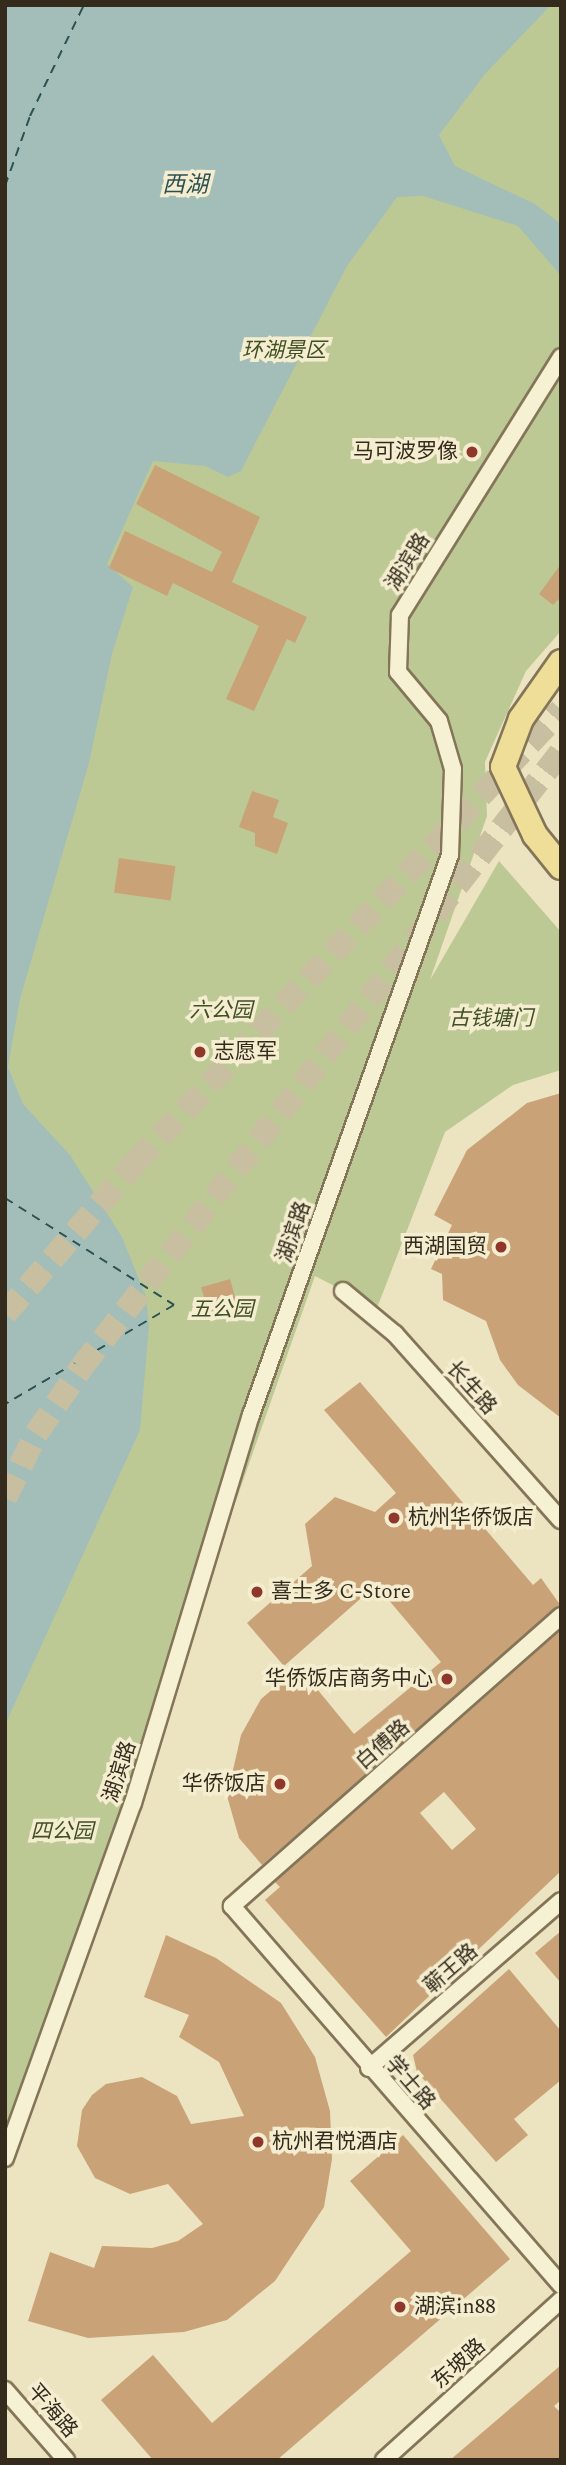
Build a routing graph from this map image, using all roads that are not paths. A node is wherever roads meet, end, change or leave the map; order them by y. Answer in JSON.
{"nodes":[{"id":1,"x":561,"y":357,"type":"edge"},
{"id":2,"x":561,"y":662,"type":"edge"},
{"id":3,"x":561,"y":867,"type":"edge"},
{"id":4,"x":344,"y":1291,"type":"dead end"},
{"id":5,"x":561,"y":1520,"type":"edge"},
{"id":6,"x":561,"y":1616,"type":"edge"},
{"id":7,"x":561,"y":1901,"type":"edge"},
{"id":8,"x":232,"y":1906,"type":"joint"},
{"id":9,"x":369,"y":2068,"type":"junction"},
{"id":10,"x":5,"y":2158,"type":"edge"},
{"id":11,"x":561,"y":2285,"type":"edge"},
{"id":12,"x":561,"y":2300,"type":"edge"},
{"id":13,"x":5,"y":2390,"type":"edge"},
{"id":14,"x":66,"y":2460,"type":"edge"},
{"id":15,"x":384,"y":2460,"type":"edge"}],
"edges":[{"from":1,"to":10,"type":"street","name":"湖滨路"},
{"from":2,"to":3,"type":"main road"},
{"from":4,"to":5,"type":"street","name":"长生路"},
{"from":6,"to":8,"type":"street","name":"白傅路"},
{"from":7,"to":9,"type":"street","name":"蕲王路"},
{"from":8,"to":9,"type":"street","name":"学士路"},
{"from":9,"to":11,"type":"street","name":"学士路"},
{"from":12,"to":15,"type":"street","name":"东坡路"},
{"from":13,"to":14,"type":"street","name":"平海路"}]}
